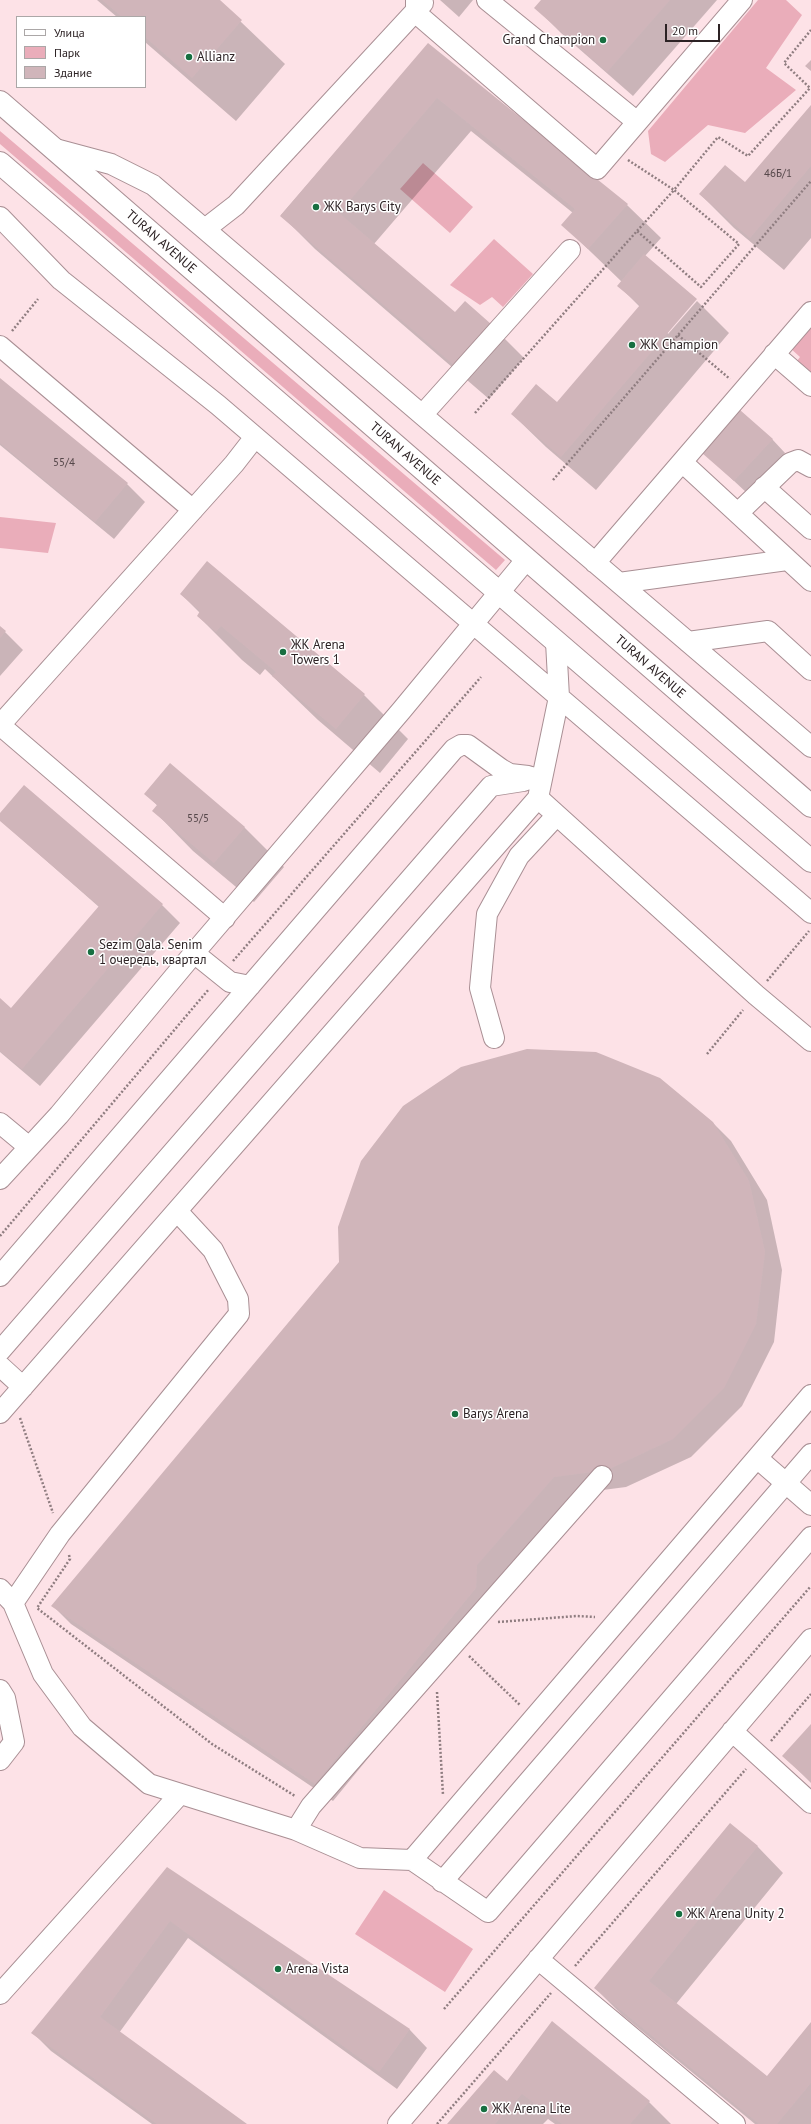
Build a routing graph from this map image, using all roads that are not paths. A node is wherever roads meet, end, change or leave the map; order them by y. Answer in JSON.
{"nodes":[{"id":1,"x":487,"y":0,"type":"edge"},
{"id":2,"x":742,"y":0,"type":"edge"},
{"id":3,"x":419,"y":4,"type":"edge"},
{"id":4,"x":0,"y":102,"type":"edge"},
{"id":5,"x":636,"y":121,"type":"junction"},
{"id":6,"x":55,"y":149,"type":"junction"},
{"id":7,"x":0,"y":163,"type":"edge"},
{"id":8,"x":0,"y":217,"type":"edge"},
{"id":9,"x":205,"y":228,"type":"junction"},
{"id":10,"x":570,"y":250,"type":"dead end"},
{"id":11,"x":811,"y":312,"type":"edge"},
{"id":12,"x":5,"y":340,"type":"edge"},
{"id":13,"x":774,"y":354,"type":"junction"},
{"id":14,"x":811,"y":386,"type":"edge"},
{"id":15,"x":423,"y":414,"type":"junction"},
{"id":16,"x":255,"y":437,"type":"junction"},
{"id":17,"x":682,"y":462,"type":"junction"},
{"id":18,"x":811,"y":466,"type":"edge"},
{"id":19,"x":764,"y":487,"type":"junction"},
{"id":20,"x":193,"y":510,"type":"junction"},
{"id":21,"x":738,"y":513,"type":"junction"},
{"id":22,"x":811,"y":529,"type":"edge"},
{"id":23,"x":526,"y":560,"type":"junction"},
{"id":24,"x":787,"y":560,"type":"junction"},
{"id":25,"x":596,"y":563,"type":"junction"},
{"id":26,"x":811,"y":581,"type":"edge"},
{"id":27,"x":619,"y":583,"type":"junction"},
{"id":28,"x":499,"y":592,"type":"junction"},
{"id":29,"x":472,"y":623,"type":"junction"},
{"id":30,"x":556,"y":642,"type":"junction"},
{"id":31,"x":688,"y":642,"type":"junction"},
{"id":32,"x":811,"y":670,"type":"edge"},
{"id":33,"x":558,"y":697,"type":"junction"},
{"id":34,"x":0,"y":725,"type":"edge"},
{"id":35,"x":811,"y":747,"type":"edge"},
{"id":36,"x":538,"y":778,"type":"junction"},
{"id":37,"x":538,"y":798,"type":"junction"},
{"id":38,"x":811,"y":806,"type":"edge"},
{"id":39,"x":557,"y":815,"type":"junction"},
{"id":40,"x":811,"y":861,"type":"edge"},
{"id":41,"x":811,"y":914,"type":"edge"},
{"id":42,"x":224,"y":918,"type":"junction"},
{"id":43,"x":194,"y":953,"type":"junction"},
{"id":44,"x":250,"y":986,"type":"junction"},
{"id":45,"x":494,"y":1038,"type":"dead end"},
{"id":46,"x":811,"y":1041,"type":"edge"},
{"id":47,"x":0,"y":1123,"type":"edge"},
{"id":48,"x":29,"y":1147,"type":"junction"},
{"id":49,"x":0,"y":1179,"type":"edge"},
{"id":50,"x":177,"y":1211,"type":"junction"},
{"id":51,"x":0,"y":1276,"type":"edge"},
{"id":52,"x":0,"y":1351,"type":"edge"},
{"id":53,"x":0,"y":1366,"type":"edge"},
{"id":54,"x":19,"y":1393,"type":"junction"},
{"id":55,"x":811,"y":1395,"type":"edge"},
{"id":56,"x":0,"y":1413,"type":"edge"},
{"id":57,"x":811,"y":1454,"type":"edge"},
{"id":58,"x":757,"y":1458,"type":"junction"},
{"id":59,"x":602,"y":1476,"type":"dead end"},
{"id":60,"x":785,"y":1484,"type":"junction"},
{"id":61,"x":811,"y":1505,"type":"edge"},
{"id":62,"x":811,"y":1537,"type":"edge"},
{"id":63,"x":6,"y":1596,"type":"edge"},
{"id":64,"x":811,"y":1639,"type":"edge"},
{"id":65,"x":0,"y":1690,"type":"edge"},
{"id":66,"x":732,"y":1731,"type":"junction"},
{"id":67,"x":0,"y":1760,"type":"edge"},
{"id":68,"x":180,"y":1794,"type":"junction"},
{"id":69,"x":811,"y":1803,"type":"edge"},
{"id":70,"x":296,"y":1830,"type":"junction"},
{"id":71,"x":412,"y":1860,"type":"junction"},
{"id":72,"x":442,"y":1882,"type":"junction"},
{"id":73,"x":538,"y":1959,"type":"junction"},
{"id":74,"x":0,"y":1994,"type":"edge"},
{"id":75,"x":398,"y":2124,"type":"edge"},
{"id":76,"x":735,"y":2124,"type":"edge"}],
"edges":[{"from":1,"to":5,"type":"lane"},
{"from":2,"to":5,"type":"lane"},
{"from":3,"to":5,"type":"lane"},
{"from":3,"to":9,"type":"lane"},
{"from":4,"to":6,"type":"main road","name":"TURAN AVENUE"},
{"from":6,"to":9,"type":"lane"},
{"from":6,"to":23,"type":"main road","name":"TURAN AVENUE"},
{"from":7,"to":28,"type":"main road"},
{"from":8,"to":16,"type":"lane"},
{"from":9,"to":15,"type":"lane"},
{"from":10,"to":15,"type":"lane"},
{"from":11,"to":13,"type":"lane"},
{"from":12,"to":20,"type":"lane"},
{"from":13,"to":14,"type":"lane"},
{"from":13,"to":17,"type":"lane"},
{"from":15,"to":25,"type":"lane"},
{"from":16,"to":20,"type":"lane"},
{"from":16,"to":29,"type":"lane"},
{"from":17,"to":21,"type":"lane"},
{"from":17,"to":25,"type":"lane"},
{"from":18,"to":19,"type":"lane"},
{"from":19,"to":21,"type":"lane"},
{"from":19,"to":22,"type":"lane"},
{"from":20,"to":34,"type":"lane"},
{"from":21,"to":24,"type":"lane"},
{"from":23,"to":28,"type":"lane"},
{"from":23,"to":38,"type":"main road","name":"TURAN AVENUE"},
{"from":24,"to":26,"type":"lane"},
{"from":24,"to":27,"type":"lane"},
{"from":25,"to":27,"type":"lane"},
{"from":27,"to":31,"type":"lane"},
{"from":28,"to":29,"type":"lane"},
{"from":28,"to":30,"type":"main road"},
{"from":29,"to":33,"type":"lane"},
{"from":29,"to":42,"type":"lane"},
{"from":30,"to":33,"type":"lane"},
{"from":30,"to":40,"type":"main road"},
{"from":31,"to":32,"type":"lane"},
{"from":31,"to":35,"type":"lane"},
{"from":33,"to":36,"type":"lane"},
{"from":33,"to":41,"type":"lane"},
{"from":34,"to":42,"type":"lane"},
{"from":36,"to":37,"type":"lane"},
{"from":36,"to":44,"type":"lane"},
{"from":36,"to":52,"type":"lane"},
{"from":37,"to":39,"type":"lane"},
{"from":37,"to":50,"type":"lane"},
{"from":39,"to":45,"type":"lane"},
{"from":39,"to":46,"type":"lane"},
{"from":42,"to":43,"type":"lane"},
{"from":43,"to":44,"type":"lane"},
{"from":43,"to":48,"type":"lane"},
{"from":44,"to":51,"type":"lane"},
{"from":47,"to":48,"type":"lane"},
{"from":48,"to":49,"type":"lane"},
{"from":50,"to":54,"type":"lane"},
{"from":50,"to":63,"type":"lane"},
{"from":53,"to":54,"type":"lane"},
{"from":54,"to":56,"type":"lane"},
{"from":55,"to":58,"type":"lane"},
{"from":57,"to":60,"type":"lane"},
{"from":58,"to":60,"type":"lane"},
{"from":58,"to":71,"type":"lane"},
{"from":59,"to":70,"type":"lane"},
{"from":60,"to":61,"type":"lane"},
{"from":60,"to":72,"type":"lane"},
{"from":62,"to":72,"type":"lane"},
{"from":63,"to":68,"type":"lane"},
{"from":64,"to":66,"type":"lane"},
{"from":65,"to":67,"type":"lane"},
{"from":66,"to":69,"type":"lane"},
{"from":66,"to":73,"type":"lane"},
{"from":68,"to":70,"type":"lane"},
{"from":68,"to":74,"type":"lane"},
{"from":70,"to":71,"type":"lane"},
{"from":71,"to":72,"type":"lane"},
{"from":73,"to":75,"type":"lane"},
{"from":73,"to":76,"type":"lane"}]}
